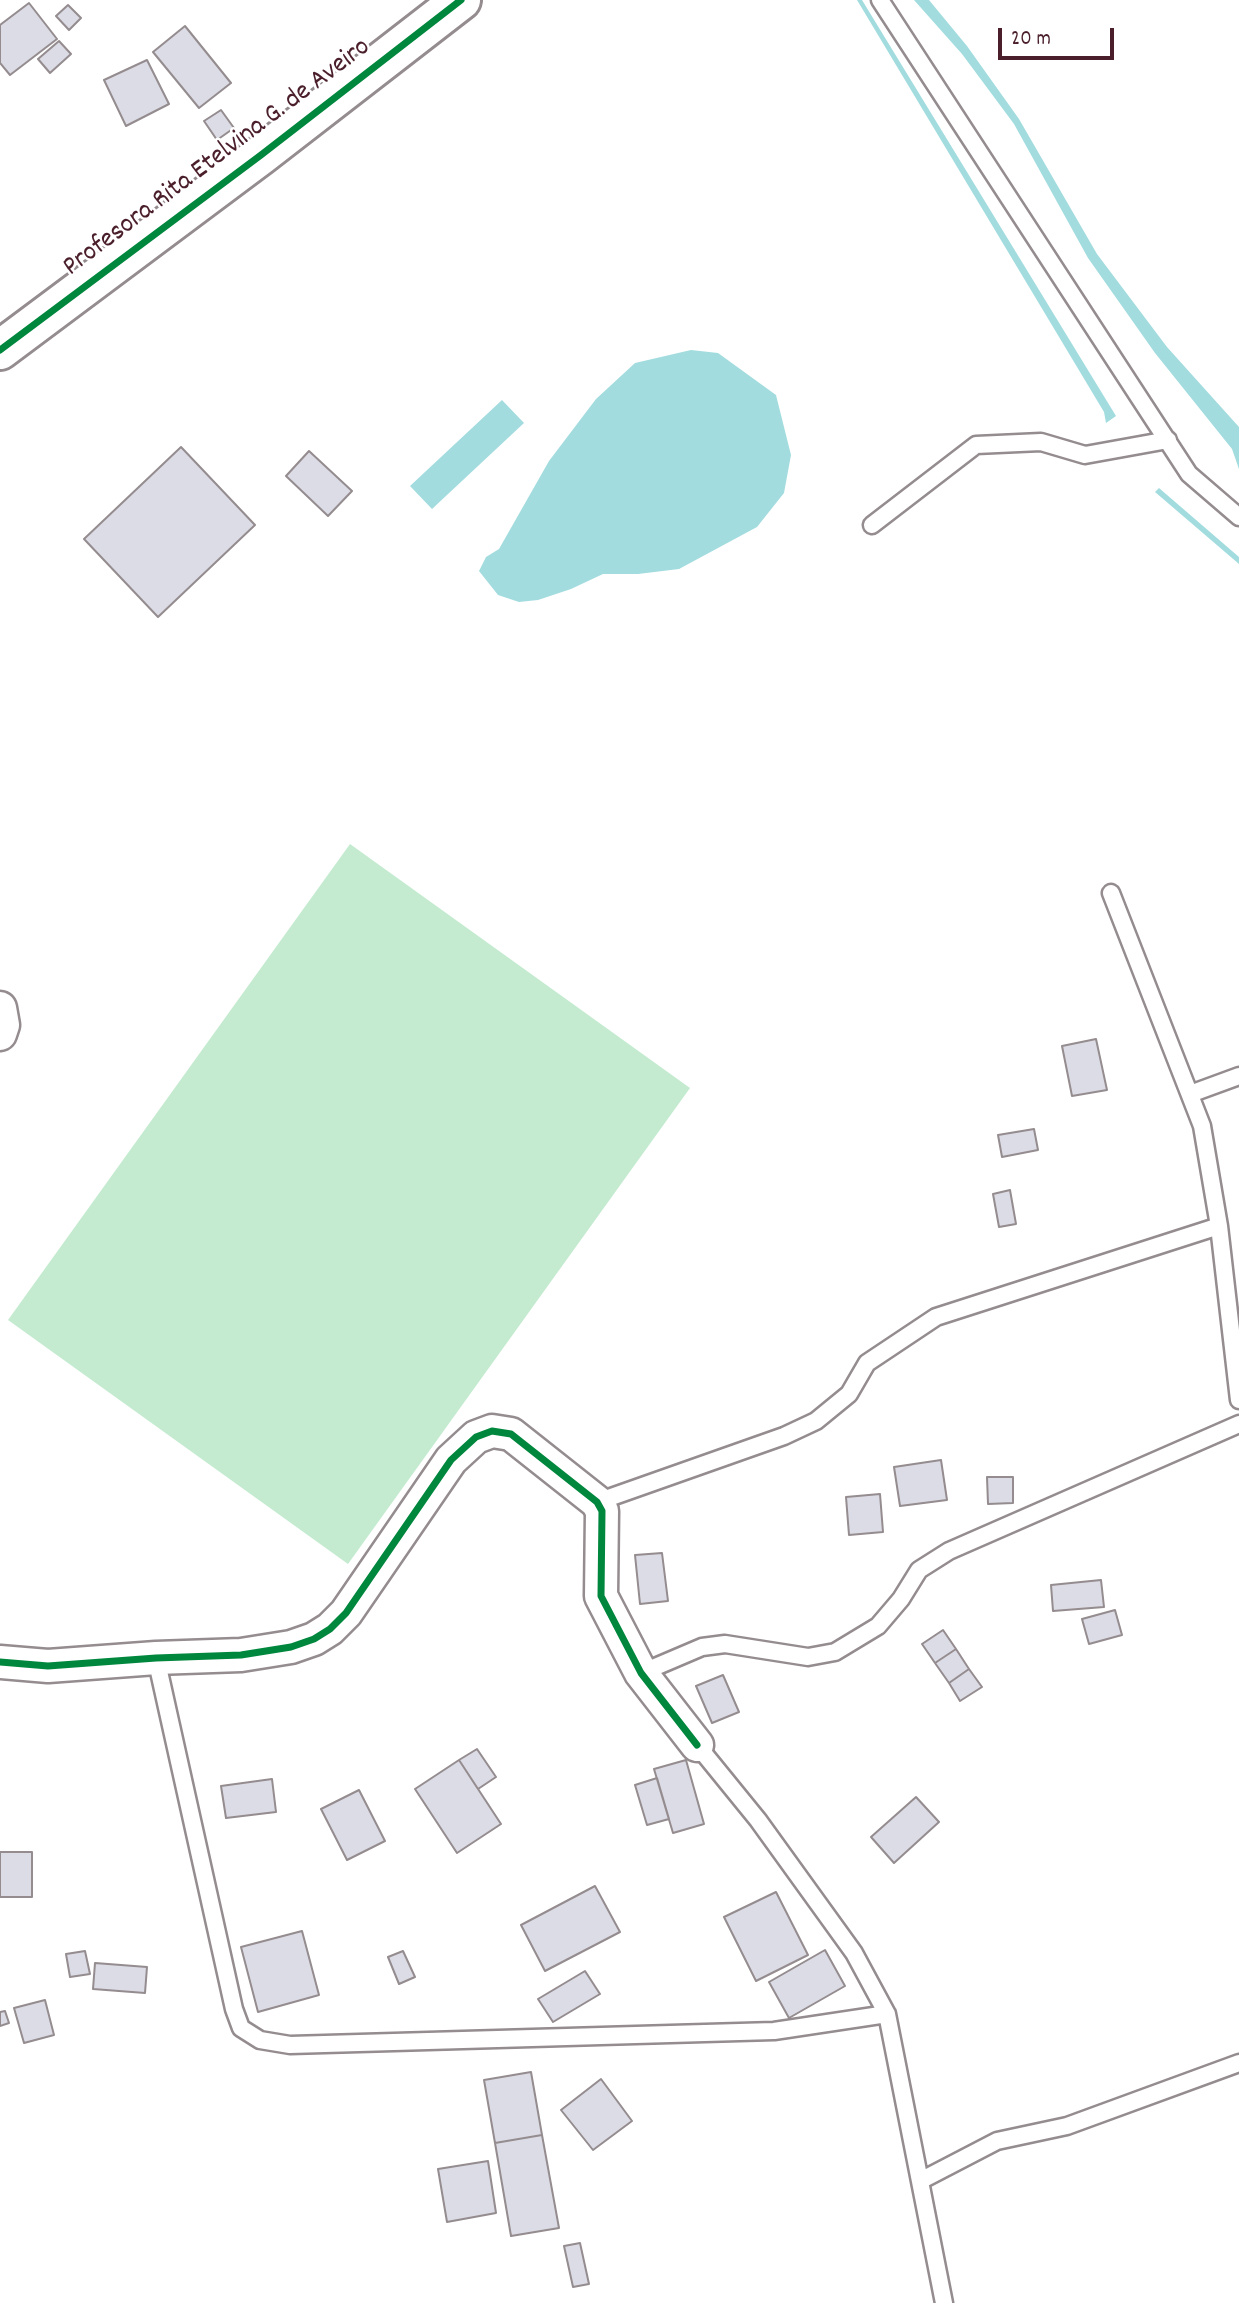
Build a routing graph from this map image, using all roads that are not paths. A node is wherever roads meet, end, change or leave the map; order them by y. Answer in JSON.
{"nodes":[{"id":1,"x":461,"y":0,"type":"edge"},
{"id":2,"x":880,"y":0,"type":"edge"},
{"id":3,"x":0,"y":350,"type":"edge"},
{"id":4,"x":1168,"y":440,"type":"junction"},
{"id":5,"x":1239,"y":517,"type":"edge"},
{"id":6,"x":872,"y":525,"type":"dead end"},
{"id":7,"x":1111,"y":893,"type":"dead end"},
{"id":8,"x":0,"y":1008,"type":"edge"},
{"id":9,"x":0,"y":1034,"type":"edge"},
{"id":10,"x":1239,"y":1076,"type":"edge"},
{"id":11,"x":1190,"y":1094,"type":"junction"},
{"id":12,"x":1219,"y":1226,"type":"junction"},
{"id":13,"x":1239,"y":1401,"type":"edge"},
{"id":14,"x":1239,"y":1424,"type":"edge"},
{"id":15,"x":597,"y":1503,"type":"junction"},
{"id":16,"x":156,"y":1658,"type":"junction"},
{"id":17,"x":0,"y":1662,"type":"edge"},
{"id":18,"x":641,"y":1672,"type":"junction"},
{"id":19,"x":697,"y":1745,"type":"joint"},
{"id":20,"x":887,"y":2014,"type":"junction"},
{"id":21,"x":1239,"y":2063,"type":"edge"},
{"id":22,"x":920,"y":2181,"type":"junction"},
{"id":23,"x":944,"y":2303,"type":"edge"}],
"edges":[{"from":1,"to":3,"type":"street","name":"Profesora Rita Etelvina G. de Aveiro"},
{"from":2,"to":4,"type":"lane"},
{"from":4,"to":5,"type":"lane"},
{"from":4,"to":6,"type":"lane"},
{"from":7,"to":11,"type":"lane"},
{"from":8,"to":9,"type":"street"},
{"from":10,"to":11,"type":"lane"},
{"from":11,"to":12,"type":"lane"},
{"from":12,"to":13,"type":"lane"},
{"from":12,"to":15,"type":"lane"},
{"from":14,"to":18,"type":"lane"},
{"from":15,"to":16,"type":"street"},
{"from":15,"to":18,"type":"street"},
{"from":16,"to":17,"type":"street"},
{"from":16,"to":20,"type":"lane"},
{"from":18,"to":19,"type":"street"},
{"from":19,"to":20,"type":"lane"},
{"from":20,"to":22,"type":"lane"},
{"from":21,"to":22,"type":"lane"},
{"from":22,"to":23,"type":"lane"}]}
